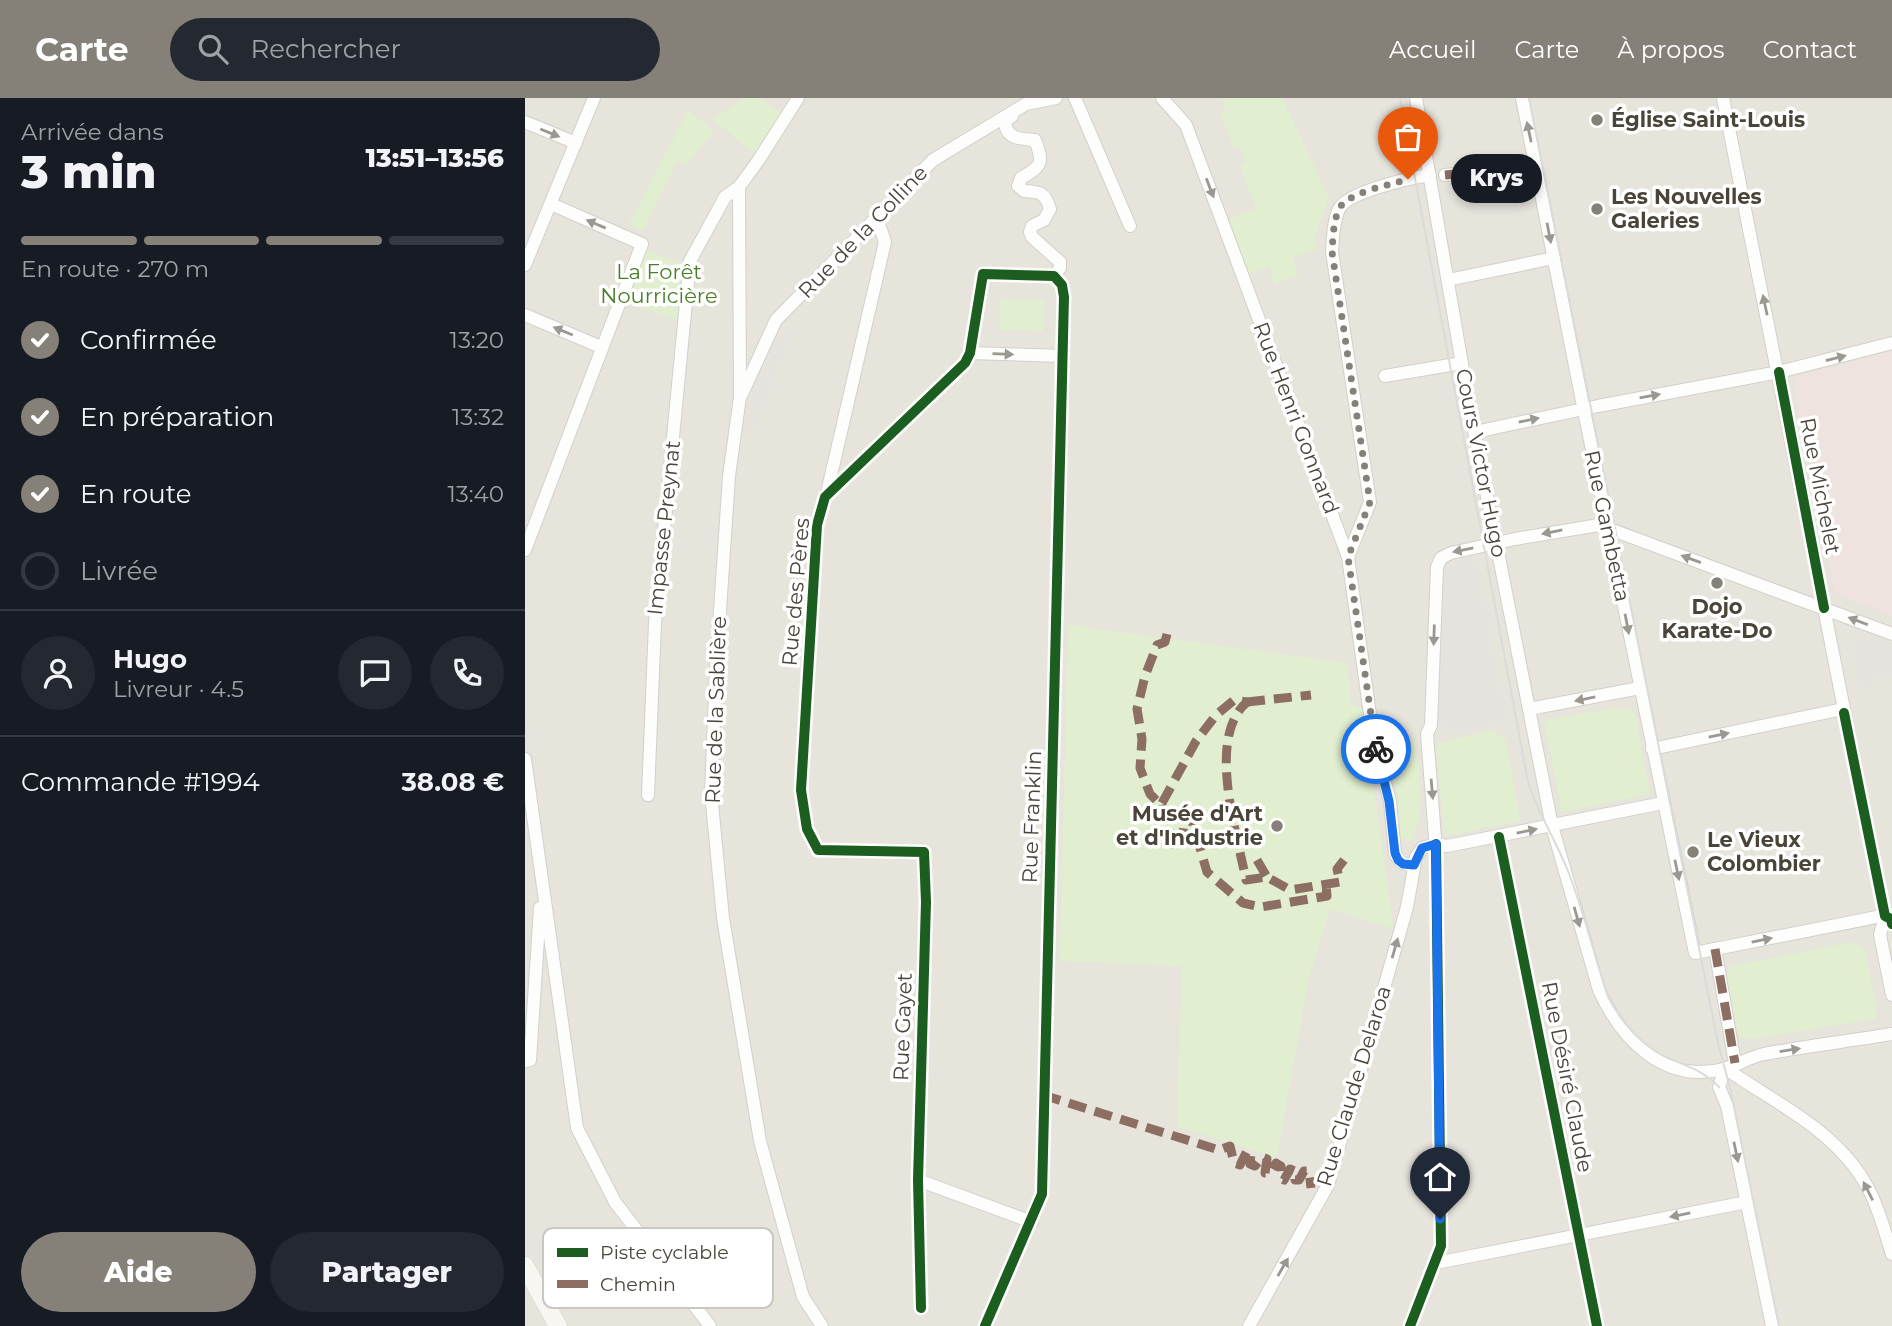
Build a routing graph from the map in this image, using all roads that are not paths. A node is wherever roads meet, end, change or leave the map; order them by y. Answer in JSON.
{"nodes":[{"id":1,"x":594,"y":98,"type":"edge"},
{"id":2,"x":798,"y":98,"type":"edge"},
{"id":3,"x":1056,"y":98,"type":"edge"},
{"id":4,"x":1075,"y":98,"type":"edge"},
{"id":5,"x":1162,"y":98,"type":"edge"},
{"id":6,"x":1416,"y":98,"type":"edge"},
{"id":7,"x":1522,"y":98,"type":"edge"},
{"id":8,"x":1723,"y":98,"type":"edge"},
{"id":9,"x":1025,"y":104,"type":"junction"},
{"id":10,"x":525,"y":122,"type":"edge"},
{"id":11,"x":576,"y":143,"type":"junction"},
{"id":12,"x":1536,"y":166,"type":"junction"},
{"id":13,"x":1430,"y":175,"type":"junction"},
{"id":14,"x":1444,"y":175,"type":"dead end"},
{"id":15,"x":739,"y":187,"type":"junction"},
{"id":16,"x":551,"y":204,"type":"junction"},
{"id":17,"x":877,"y":218,"type":"junction"},
{"id":18,"x":1130,"y":226,"type":"dead end"},
{"id":19,"x":1554,"y":258,"type":"junction"},
{"id":20,"x":525,"y":265,"type":"edge"},
{"id":21,"x":1054,"y":276,"type":"junction"},
{"id":22,"x":1448,"y":280,"type":"junction"},
{"id":23,"x":525,"y":316,"type":"edge"},
{"id":24,"x":1892,"y":343,"type":"edge"},
{"id":25,"x":601,"y":347,"type":"junction"},
{"id":26,"x":969,"y":353,"type":"junction"},
{"id":27,"x":1063,"y":356,"type":"junction"},
{"id":28,"x":1462,"y":363,"type":"junction"},
{"id":29,"x":1779,"y":372,"type":"junction"},
{"id":30,"x":1385,"y":376,"type":"dead end"},
{"id":31,"x":740,"y":397,"type":"junction"},
{"id":32,"x":1583,"y":409,"type":"junction"},
{"id":33,"x":1475,"y":432,"type":"junction"},
{"id":34,"x":825,"y":497,"type":"junction"},
{"id":35,"x":1608,"y":527,"type":"junction"},
{"id":36,"x":1497,"y":544,"type":"junction"},
{"id":37,"x":525,"y":550,"type":"edge"},
{"id":38,"x":1348,"y":557,"type":"junction"},
{"id":39,"x":1824,"y":608,"type":"junction"},
{"id":40,"x":1892,"y":634,"type":"edge"},
{"id":41,"x":1640,"y":688,"type":"junction"},
{"id":42,"x":1529,"y":709,"type":"junction"},
{"id":43,"x":1843,"y":709,"type":"junction"},
{"id":44,"x":1652,"y":749,"type":"junction"},
{"id":45,"x":525,"y":759,"type":"edge"},
{"id":46,"x":648,"y":795,"type":"dead end"},
{"id":47,"x":1663,"y":803,"type":"junction"},
{"id":48,"x":528,"y":804,"type":"edge"},
{"id":49,"x":1552,"y":826,"type":"junction"},
{"id":50,"x":1499,"y":837,"type":"junction"},
{"id":51,"x":1436,"y":844,"type":"junction"},
{"id":52,"x":818,"y":850,"type":"joint"},
{"id":53,"x":539,"y":863,"type":"junction"},
{"id":54,"x":1414,"y":865,"type":"junction"},
{"id":55,"x":1889,"y":915,"type":"edge"},
{"id":56,"x":1716,"y":948,"type":"junction"},
{"id":57,"x":1892,"y":995,"type":"edge"},
{"id":58,"x":1892,"y":1034,"type":"edge"},
{"id":59,"x":525,"y":1061,"type":"edge"},
{"id":60,"x":1730,"y":1066,"type":"junction"},
{"id":61,"x":918,"y":1180,"type":"junction"},
{"id":62,"x":1747,"y":1202,"type":"junction"},
{"id":63,"x":1031,"y":1222,"type":"junction"},
{"id":64,"x":635,"y":1228,"type":"edge"},
{"id":65,"x":1579,"y":1235,"type":"junction"},
{"id":66,"x":1892,"y":1254,"type":"edge"},
{"id":67,"x":1436,"y":1263,"type":"junction"},
{"id":68,"x":525,"y":1266,"type":"edge"},
{"id":69,"x":543,"y":1299,"type":"edge"},
{"id":70,"x":548,"y":1308,"type":"edge"},
{"id":71,"x":696,"y":1308,"type":"edge"},
{"id":72,"x":921,"y":1308,"type":"dead end"},
{"id":73,"x":558,"y":1326,"type":"edge"},
{"id":74,"x":710,"y":1326,"type":"edge"},
{"id":75,"x":822,"y":1326,"type":"edge"},
{"id":76,"x":985,"y":1326,"type":"edge"},
{"id":77,"x":1249,"y":1326,"type":"edge"},
{"id":78,"x":1410,"y":1326,"type":"edge"},
{"id":79,"x":1597,"y":1326,"type":"edge"},
{"id":80,"x":1772,"y":1326,"type":"edge"}],
"edges":[{"from":1,"to":11,"type":"street"},
{"from":2,"to":15,"type":"street"},
{"from":3,"to":9,"type":"street"},
{"from":4,"to":18,"type":"street"},
{"from":5,"to":38,"type":"street","name":"Rue Henri Gonnard","one_way":true},
{"from":6,"to":13,"type":"street","name":"Cours Victor Hugo"},
{"from":12,"to":7,"type":"street","name":"Rue Gambetta","one_way":true},
{"from":29,"to":8,"type":"street","name":"Rue Michelet","one_way":true},
{"from":9,"to":17,"type":"street","name":"Rue de la Colline"},
{"from":9,"to":21,"type":"street"},
{"from":10,"to":11,"type":"street","one_way":true},
{"from":11,"to":16,"type":"street"},
{"from":12,"to":14,"type":"street"},
{"from":12,"to":19,"type":"street","name":"Rue Gambetta","one_way":true},
{"from":13,"to":22,"type":"street","name":"Cours Victor Hugo"},
{"from":13,"to":38,"type":"street"},
{"from":15,"to":31,"type":"street","name":"Rue de la Sablière"},
{"from":15,"to":46,"type":"street","name":"Impasse Preynat"},
{"from":16,"to":20,"type":"street"},
{"from":25,"to":16,"type":"street","one_way":true},
{"from":17,"to":31,"type":"street","name":"Rue de la Colline"},
{"from":17,"to":34,"type":"street","name":"Rue des Pères"},
{"from":19,"to":22,"type":"street"},
{"from":19,"to":32,"type":"street","name":"Rue Gambetta"},
{"from":21,"to":26,"type":"street"},
{"from":21,"to":27,"type":"street","name":"Rue Franklin"},
{"from":22,"to":28,"type":"street","name":"Cours Victor Hugo"},
{"from":25,"to":23,"type":"street","one_way":true},
{"from":29,"to":24,"type":"street","one_way":true},
{"from":25,"to":37,"type":"street"},
{"from":26,"to":27,"type":"street","one_way":true},
{"from":26,"to":34,"type":"street","name":"Rue des Pères"},
{"from":27,"to":63,"type":"street","name":"Rue Franklin"},
{"from":28,"to":30,"type":"street"},
{"from":28,"to":33,"type":"street","name":"Cours Victor Hugo"},
{"from":32,"to":29,"type":"street","one_way":true},
{"from":29,"to":39,"type":"street","name":"Rue Michelet"},
{"from":31,"to":75,"type":"street","name":"Rue de la Sablière"},
{"from":33,"to":32,"type":"street","one_way":true},
{"from":32,"to":35,"type":"street","name":"Rue Gambetta"},
{"from":33,"to":36,"type":"street","name":"Cours Victor Hugo"},
{"from":34,"to":52,"type":"street","name":"Rue des Pères"},
{"from":35,"to":36,"type":"street","one_way":true},
{"from":39,"to":35,"type":"street","one_way":true},
{"from":35,"to":41,"type":"street","name":"Rue Gambetta","one_way":true},
{"from":36,"to":42,"type":"street","name":"Cours Victor Hugo"},
{"from":36,"to":51,"type":"street","one_way":true},
{"from":38,"to":54,"type":"street","name":"Rue Henri Gonnard"},
{"from":40,"to":39,"type":"street","one_way":true},
{"from":39,"to":43,"type":"street","name":"Rue Michelet"},
{"from":41,"to":42,"type":"street","one_way":true},
{"from":41,"to":44,"type":"street","name":"Rue Gambetta"},
{"from":42,"to":49,"type":"street","name":"Cours Victor Hugo"},
{"from":44,"to":43,"type":"street","one_way":true},
{"from":43,"to":55,"type":"street","name":"Rue Michelet"},
{"from":44,"to":47,"type":"street","name":"Rue Gambetta"},
{"from":45,"to":48,"type":"street"},
{"from":47,"to":49,"type":"street"},
{"from":47,"to":56,"type":"street","name":"Rue Gambetta","one_way":true},
{"from":48,"to":53,"type":"street"},
{"from":50,"to":49,"type":"street","one_way":true},
{"from":49,"to":60,"type":"street","name":"Cours Victor Hugo","one_way":true},
{"from":50,"to":51,"type":"street"},
{"from":50,"to":65,"type":"street","name":"Rue Désiré Claude"},
{"from":51,"to":54,"type":"street"},
{"from":51,"to":67,"type":"street"},
{"from":52,"to":61,"type":"street","name":"Rue Gayet"},
{"from":53,"to":59,"type":"street"},
{"from":53,"to":64,"type":"street"},
{"from":77,"to":54,"type":"street","name":"Rue Claude Delaroa","one_way":true},
{"from":56,"to":55,"type":"street","one_way":true},
{"from":55,"to":57,"type":"street","name":"Rue Michelet"},
{"from":56,"to":60,"type":"street"},
{"from":60,"to":58,"type":"street","name":"Cours Victor Hugo","one_way":true},
{"from":60,"to":62,"type":"street","one_way":true},
{"from":66,"to":60,"type":"street","one_way":true},
{"from":61,"to":63,"type":"street"},
{"from":61,"to":72,"type":"street","name":"Rue Gayet"},
{"from":62,"to":65,"type":"street","one_way":true},
{"from":62,"to":80,"type":"street"},
{"from":63,"to":76,"type":"street","name":"Rue Franklin"},
{"from":65,"to":67,"type":"street"},
{"from":65,"to":79,"type":"street","name":"Rue Désiré Claude"},
{"from":67,"to":78,"type":"street"},
{"from":68,"to":69,"type":"main road"},
{"from":70,"to":73,"type":"main road"},
{"from":71,"to":74,"type":"street"}]}
